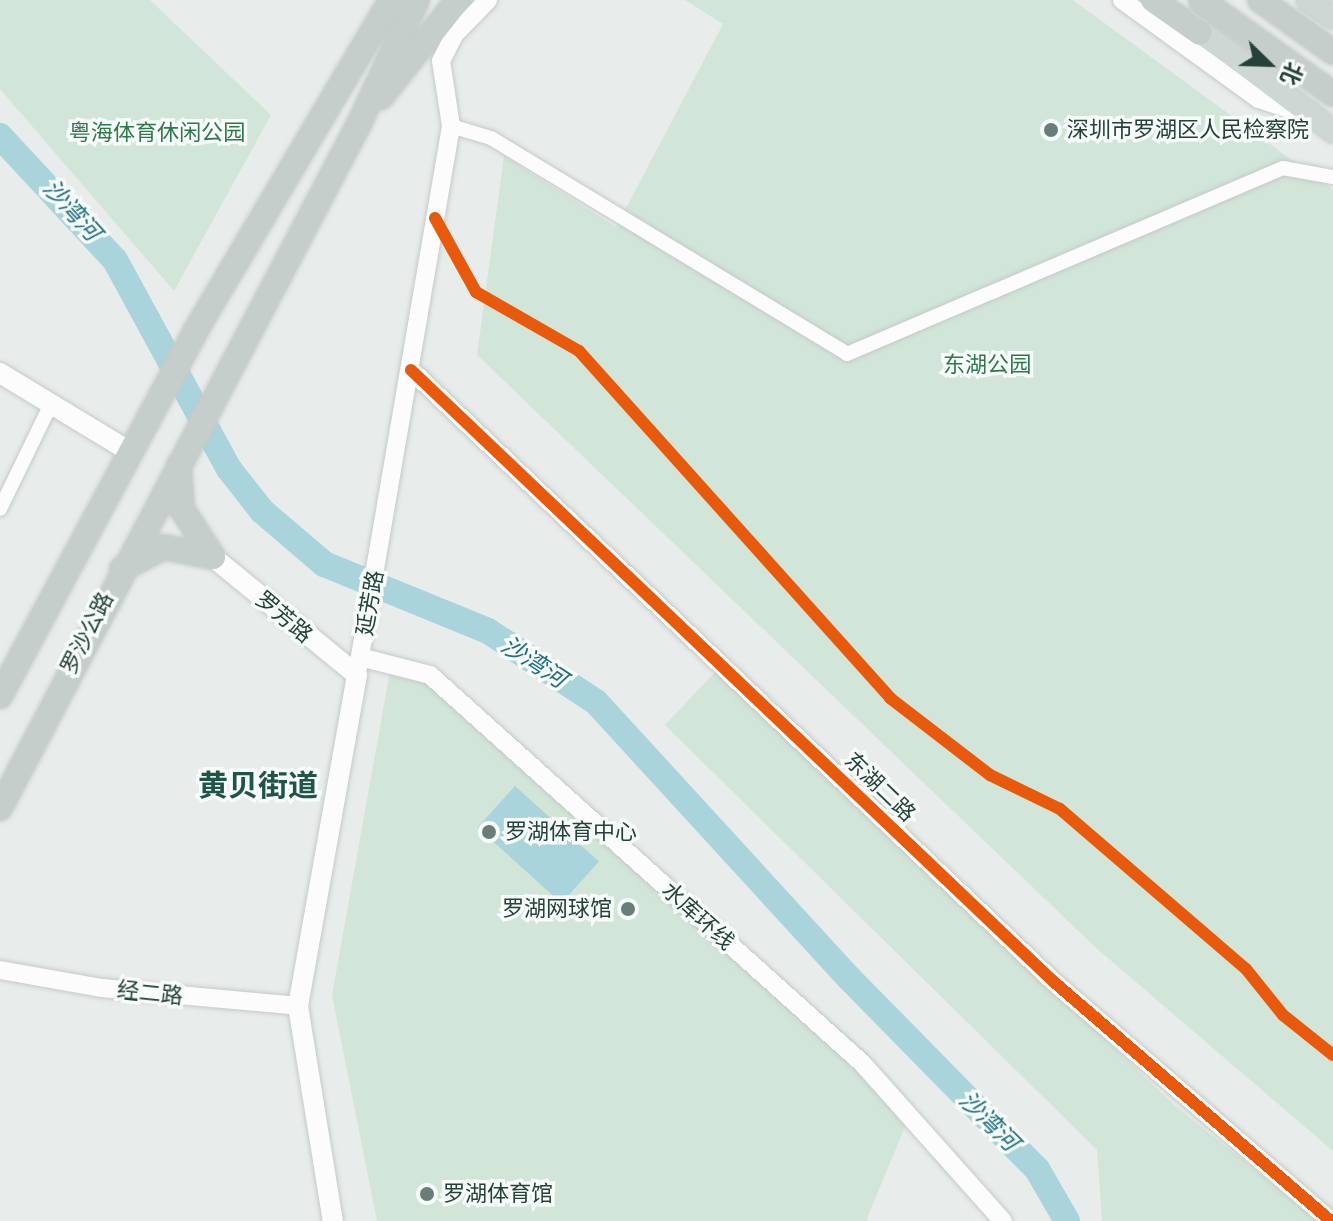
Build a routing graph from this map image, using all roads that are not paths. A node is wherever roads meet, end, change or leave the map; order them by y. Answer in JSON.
{"nodes":[{"id":1,"x":374,"y":0,"type":"edge"},
{"id":2,"x":391,"y":0,"type":"edge"},
{"id":3,"x":417,"y":0,"type":"edge"},
{"id":4,"x":436,"y":0,"type":"edge"},
{"id":5,"x":458,"y":0,"type":"edge"},
{"id":6,"x":488,"y":0,"type":"edge"},
{"id":7,"x":1122,"y":0,"type":"edge"},
{"id":8,"x":1153,"y":0,"type":"edge"},
{"id":9,"x":1166,"y":0,"type":"edge"},
{"id":10,"x":1201,"y":0,"type":"edge"},
{"id":11,"x":1260,"y":0,"type":"edge"},
{"id":12,"x":1308,"y":0,"type":"edge"},
{"id":13,"x":1333,"y":17,"type":"edge"},
{"id":14,"x":1200,"y":33,"type":"junction"},
{"id":15,"x":1333,"y":52,"type":"edge"},
{"id":16,"x":340,"y":80,"type":"junction"},
{"id":17,"x":1333,"y":94,"type":"edge"},
{"id":18,"x":359,"y":124,"type":"junction"},
{"id":19,"x":1325,"y":125,"type":"edge"},
{"id":20,"x":451,"y":126,"type":"junction"},
{"id":21,"x":1333,"y":177,"type":"edge"},
{"id":22,"x":411,"y":370,"type":"junction"},
{"id":23,"x":0,"y":373,"type":"edge"},
{"id":24,"x":51,"y":404,"type":"junction"},
{"id":25,"x":134,"y":442,"type":"junction"},
{"id":26,"x":180,"y":460,"type":"junction"},
{"id":27,"x":0,"y":509,"type":"edge"},
{"id":28,"x":213,"y":557,"type":"junction"},
{"id":29,"x":120,"y":570,"type":"junction"},
{"id":30,"x":359,"y":666,"type":"junction"},
{"id":31,"x":0,"y":696,"type":"edge"},
{"id":32,"x":0,"y":808,"type":"edge"},
{"id":33,"x":1,"y":969,"type":"edge"},
{"id":34,"x":298,"y":1006,"type":"junction"},
{"id":35,"x":333,"y":1221,"type":"edge"},
{"id":36,"x":1003,"y":1221,"type":"edge"},
{"id":37,"x":1331,"y":1221,"type":"edge"}],
"edges":[{"from":1,"to":16,"type":"highway"},
{"from":2,"to":16,"type":"highway"},
{"from":3,"to":18,"type":"highway"},
{"from":4,"to":18,"type":"highway"},
{"from":5,"to":18,"type":"highway"},
{"from":6,"to":20,"type":"street","name":"延芳路"},
{"from":7,"to":19,"type":"street"},
{"from":8,"to":14,"type":"highway"},
{"from":9,"to":14,"type":"main road"},
{"from":10,"to":17,"type":"highway"},
{"from":11,"to":15,"type":"highway"},
{"from":12,"to":13,"type":"main road"},
{"from":14,"to":19,"type":"main road"},
{"from":16,"to":25,"type":"highway"},
{"from":18,"to":26,"type":"highway","name":"罗沙公路"},
{"from":20,"to":21,"type":"street"},
{"from":20,"to":22,"type":"street","name":"延芳路"},
{"from":22,"to":30,"type":"street","name":"延芳路"},
{"from":22,"to":37,"type":"street","name":"东湖二路"},
{"from":23,"to":24,"type":"main road"},
{"from":24,"to":25,"type":"main road"},
{"from":24,"to":27,"type":"street"},
{"from":25,"to":31,"type":"highway"},
{"from":26,"to":28,"type":"highway"},
{"from":26,"to":29,"type":"highway","name":"罗沙公路"},
{"from":28,"to":29,"type":"highway"},
{"from":28,"to":30,"type":"main road","name":"罗芳路"},
{"from":29,"to":32,"type":"highway","name":"罗沙公路"},
{"from":30,"to":34,"type":"main road","name":"延芳路"},
{"from":30,"to":36,"type":"street","name":"水库环线"},
{"from":33,"to":34,"type":"street","name":"经二路"},
{"from":34,"to":35,"type":"main road","name":"延芳路"}]}
